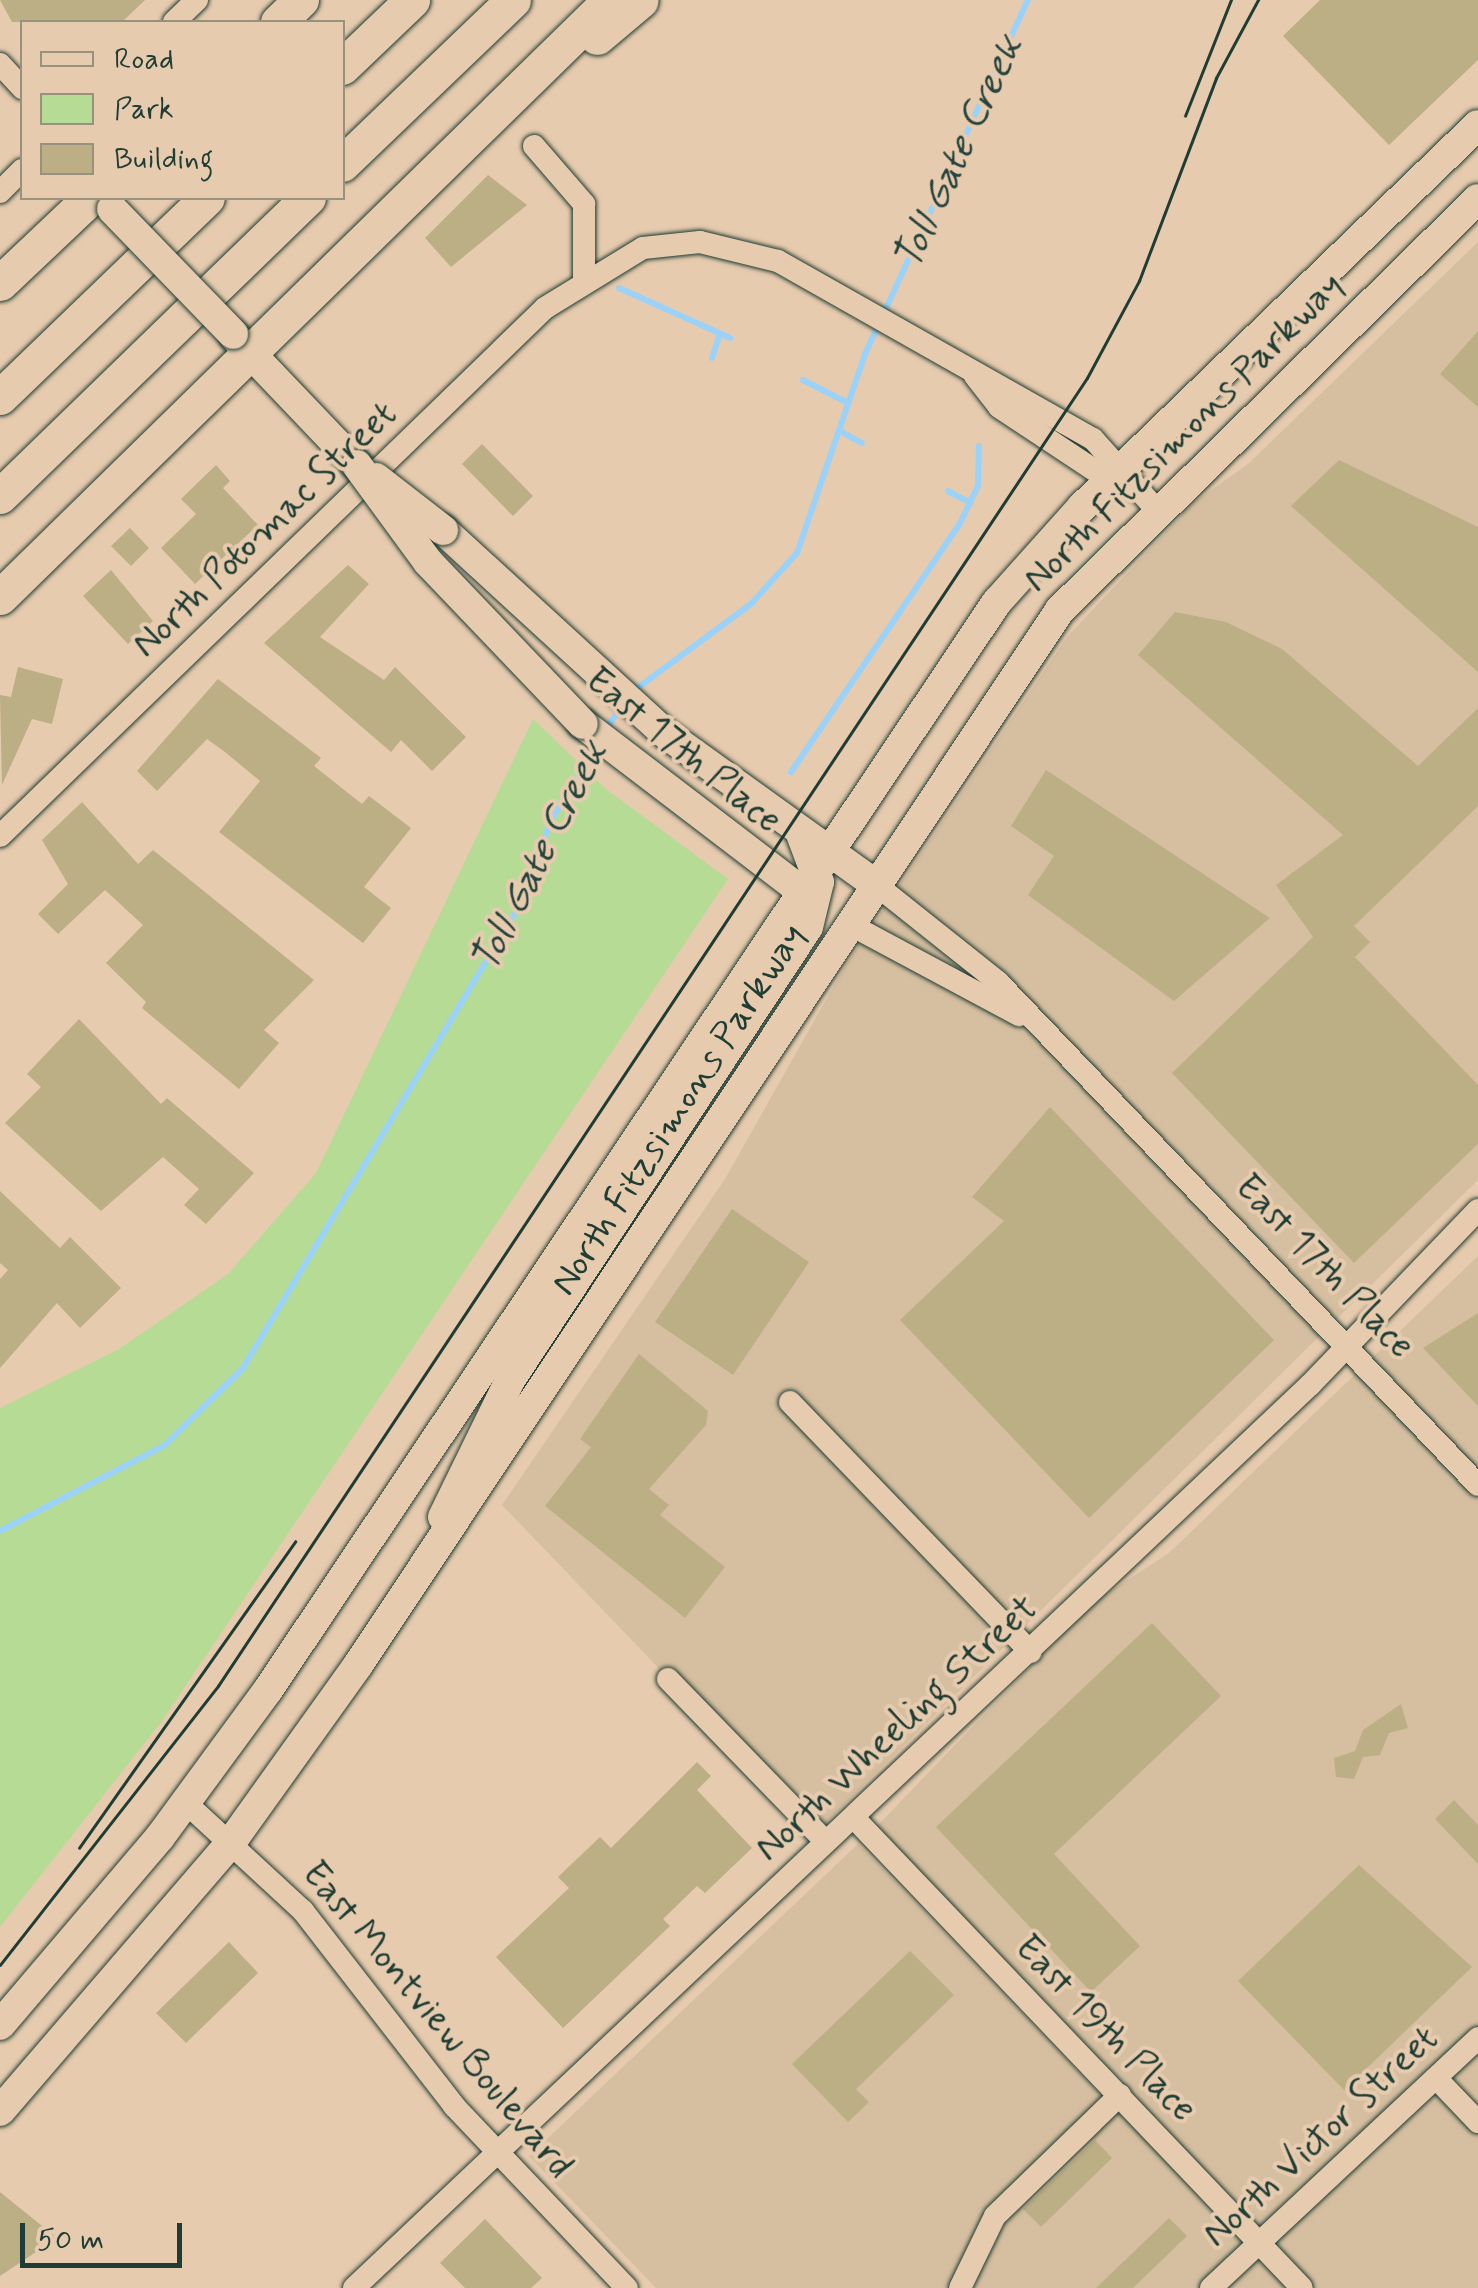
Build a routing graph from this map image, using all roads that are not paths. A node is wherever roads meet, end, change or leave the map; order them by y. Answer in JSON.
{"nodes":[{"id":1,"x":197,"y":0,"type":"edge"},
{"id":2,"x":301,"y":0,"type":"edge"},
{"id":3,"x":412,"y":0,"type":"edge"},
{"id":4,"x":513,"y":0,"type":"edge"},
{"id":5,"x":610,"y":0,"type":"edge"},
{"id":6,"x":641,"y":0,"type":"edge"},
{"id":7,"x":176,"y":20,"type":"edge"},
{"id":8,"x":280,"y":20,"type":"edge"},
{"id":9,"x":0,"y":64,"type":"edge"},
{"id":10,"x":345,"y":64,"type":"edge"},
{"id":11,"x":20,"y":86,"type":"edge"},
{"id":12,"x":1478,"y":125,"type":"edge"},
{"id":13,"x":534,"y":146,"type":"dead end"},
{"id":14,"x":451,"y":159,"type":"junction"},
{"id":15,"x":345,"y":161,"type":"edge"},
{"id":16,"x":20,"y":172,"type":"edge"},
{"id":17,"x":0,"y":192,"type":"edge"},
{"id":18,"x":1478,"y":199,"type":"edge"},
{"id":19,"x":205,"y":200,"type":"edge"},
{"id":20,"x":306,"y":200,"type":"edge"},
{"id":21,"x":101,"y":201,"type":"edge"},
{"id":22,"x":584,"y":278,"type":"junction"},
{"id":23,"x":0,"y":284,"type":"edge"},
{"id":24,"x":242,"y":344,"type":"junction"},
{"id":25,"x":0,"y":397,"type":"edge"},
{"id":26,"x":357,"y":464,"type":"junction"},
{"id":27,"x":1115,"y":475,"type":"junction"},
{"id":28,"x":0,"y":496,"type":"edge"},
{"id":29,"x":1156,"y":510,"type":"junction"},
{"id":30,"x":0,"y":597,"type":"edge"},
{"id":31,"x":0,"y":836,"type":"edge"},
{"id":32,"x":815,"y":878,"type":"junction"},
{"id":33,"x":875,"y":884,"type":"junction"},
{"id":34,"x":849,"y":924,"type":"junction"},
{"id":35,"x":1027,"y":1018,"type":"junction"},
{"id":36,"x":1478,"y":1210,"type":"edge"},
{"id":37,"x":1347,"y":1348,"type":"junction"},
{"id":38,"x":790,"y":1402,"type":"dead end"},
{"id":39,"x":1478,"y":1485,"type":"edge"},
{"id":40,"x":406,"y":1597,"type":"junction"},
{"id":41,"x":1031,"y":1652,"type":"junction"},
{"id":42,"x":668,"y":1678,"type":"dead end"},
{"id":43,"x":186,"y":1802,"type":"junction"},
{"id":44,"x":856,"y":1820,"type":"junction"},
{"id":45,"x":232,"y":1840,"type":"junction"},
{"id":46,"x":825,"y":1842,"type":"junction"},
{"id":47,"x":0,"y":2025,"type":"edge"},
{"id":48,"x":1478,"y":2038,"type":"edge"},
{"id":49,"x":1436,"y":2078,"type":"junction"},
{"id":50,"x":1120,"y":2095,"type":"junction"},
{"id":51,"x":0,"y":2111,"type":"edge"},
{"id":52,"x":1478,"y":2122,"type":"edge"},
{"id":53,"x":496,"y":2153,"type":"junction"},
{"id":54,"x":1261,"y":2245,"type":"junction"},
{"id":55,"x":354,"y":2288,"type":"edge"},
{"id":56,"x":627,"y":2288,"type":"edge"},
{"id":57,"x":960,"y":2288,"type":"edge"},
{"id":58,"x":1211,"y":2288,"type":"edge"},
{"id":59,"x":1302,"y":2288,"type":"edge"}],
"edges":[{"from":1,"to":7,"type":"street"},
{"from":2,"to":8,"type":"highway"},
{"from":3,"to":10,"type":"highway"},
{"from":4,"to":15,"type":"highway"},
{"from":5,"to":14,"type":"highway"},
{"from":6,"to":14,"type":"highway"},
{"from":9,"to":11,"type":"street"},
{"from":12,"to":27,"type":"main road","name":"North Fitzsimons Parkway"},
{"from":13,"to":22,"type":"street"},
{"from":14,"to":24,"type":"highway"},
{"from":16,"to":17,"type":"street"},
{"from":18,"to":29,"type":"main road","name":"North Fitzsimons Parkway"},
{"from":19,"to":25,"type":"highway"},
{"from":20,"to":28,"type":"highway"},
{"from":21,"to":23,"type":"highway"},
{"from":21,"to":24,"type":"main road","name":"East 17th Place","bridge":true},
{"from":22,"to":27,"type":"street"},
{"from":22,"to":31,"type":"street","name":"North Potomac Street"},
{"from":24,"to":26,"type":"main road","name":"East 17th Place"},
{"from":24,"to":30,"type":"highway"},
{"from":26,"to":32,"type":"main road","name":"East 17th Place","bridge":true},
{"from":26,"to":32,"type":"main road","name":"East 17th Place","bridge":true},
{"from":27,"to":29,"type":"street"},
{"from":27,"to":32,"type":"main road","name":"North Fitzsimons Parkway"},
{"from":29,"to":33,"type":"main road","name":"North Fitzsimons Parkway"},
{"from":32,"to":33,"type":"main road","name":"East 17th Place"},
{"from":32,"to":34,"type":"main road","name":"East 17th Place"},
{"from":32,"to":40,"type":"main road"},
{"from":32,"to":43,"type":"main road","name":"North Fitzsimons Parkway"},
{"from":33,"to":34,"type":"main road","name":"North Fitzsimons Parkway"},
{"from":33,"to":35,"type":"street","name":"East 17th Place"},
{"from":34,"to":35,"type":"street","name":"East 17th Place"},
{"from":34,"to":40,"type":"main road","name":"North Fitzsimons Parkway"},
{"from":35,"to":37,"type":"street","name":"East 17th Place"},
{"from":36,"to":37,"type":"street","name":"North Wheeling Street"},
{"from":37,"to":39,"type":"street","name":"East 17th Place"},
{"from":37,"to":41,"type":"street","name":"North Wheeling Street"},
{"from":38,"to":41,"type":"street"},
{"from":40,"to":45,"type":"main road","name":"North Fitzsimons Parkway"},
{"from":41,"to":44,"type":"street","name":"North Wheeling Street"},
{"from":42,"to":46,"type":"street"},
{"from":43,"to":45,"type":"street","name":"East Montview Boulevard"},
{"from":43,"to":47,"type":"main road","name":"North Fitzsimons Parkway"},
{"from":44,"to":46,"type":"street","name":"North Wheeling Street"},
{"from":44,"to":50,"type":"street","name":"East 19th Place"},
{"from":45,"to":51,"type":"main road","name":"North Fitzsimons Parkway"},
{"from":45,"to":53,"type":"street","name":"East Montview Boulevard"},
{"from":46,"to":53,"type":"street","name":"North Wheeling Street"},
{"from":48,"to":49,"type":"street","name":"North Victor Street"},
{"from":49,"to":52,"type":"street"},
{"from":49,"to":54,"type":"street","name":"North Victor Street"},
{"from":50,"to":54,"type":"street","name":"East 19th Place"},
{"from":50,"to":57,"type":"street"},
{"from":53,"to":55,"type":"street","name":"North Wheeling Street"},
{"from":53,"to":56,"type":"street","name":"East Montview Boulevard"},
{"from":54,"to":58,"type":"street","name":"North Victor Street"},
{"from":54,"to":59,"type":"street","name":"East 19th Place"}]}
